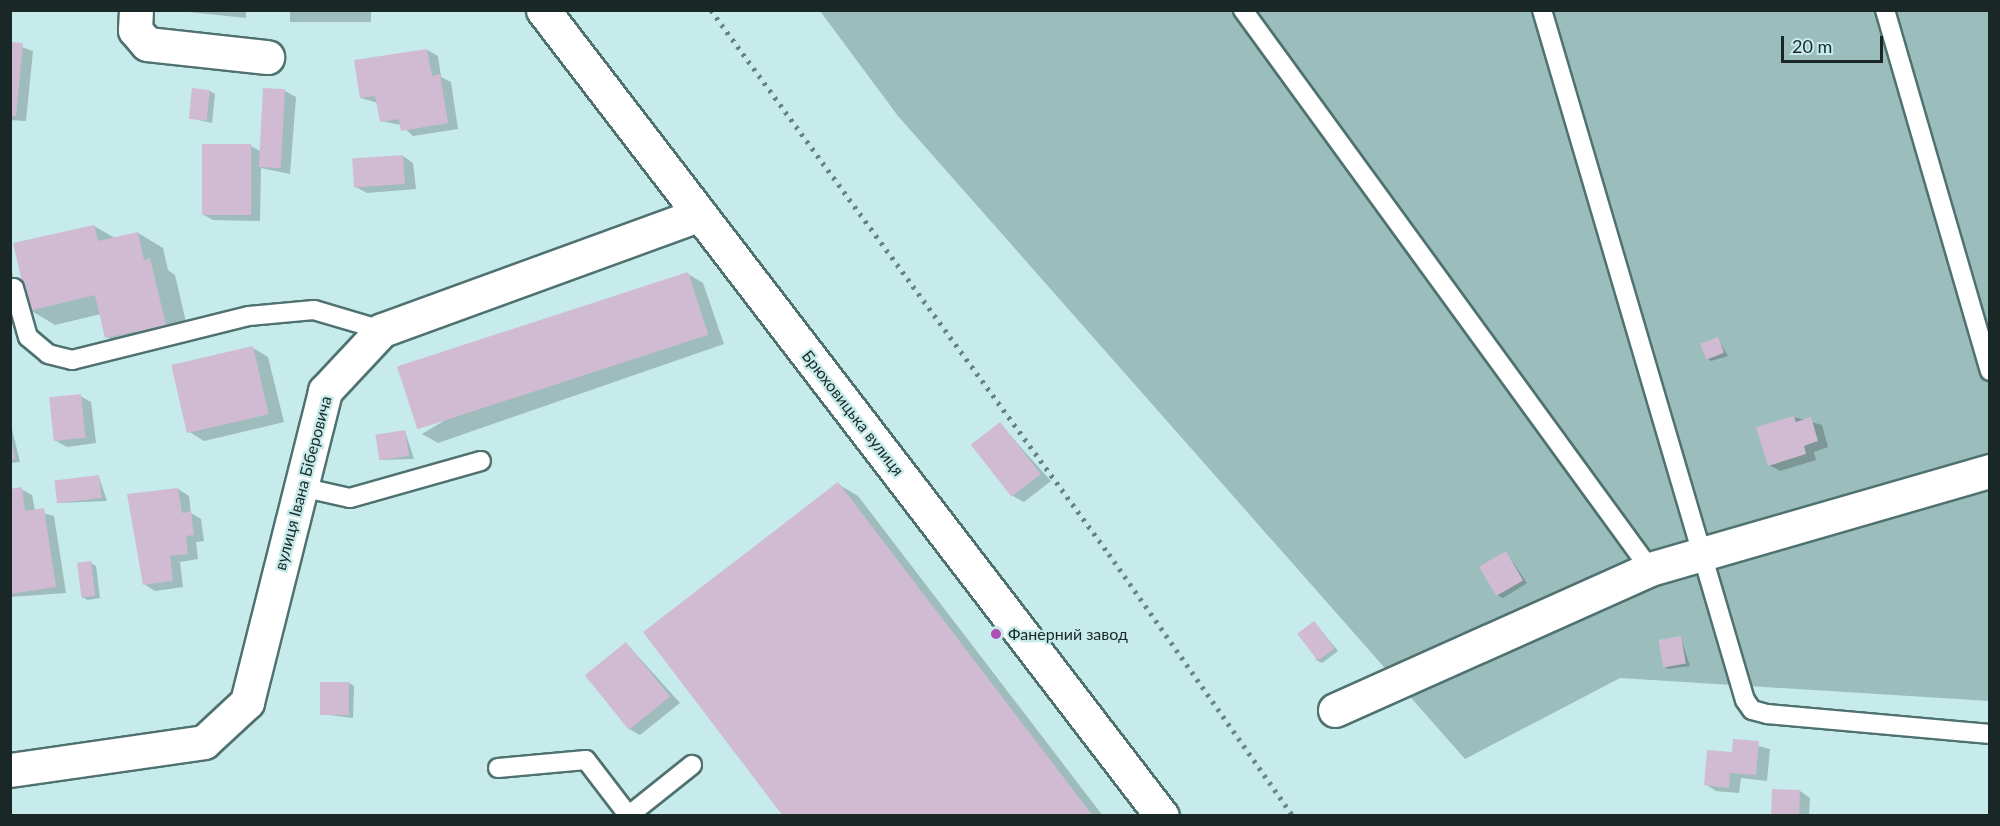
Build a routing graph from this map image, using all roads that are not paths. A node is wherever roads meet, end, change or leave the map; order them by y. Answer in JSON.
{"nodes":[{"id":1,"x":136,"y":10,"type":"edge"},
{"id":2,"x":543,"y":10,"type":"edge"},
{"id":3,"x":1243,"y":10,"type":"edge"},
{"id":4,"x":1542,"y":10,"type":"edge"},
{"id":5,"x":1885,"y":10,"type":"edge"},
{"id":6,"x":267,"y":57,"type":"dead end"},
{"id":7,"x":700,"y":214,"type":"junction"},
{"id":8,"x":14,"y":288,"type":"dead end"},
{"id":9,"x":382,"y":330,"type":"junction"},
{"id":10,"x":1989,"y":371,"type":"edge"},
{"id":11,"x":481,"y":461,"type":"dead end"},
{"id":12,"x":1989,"y":471,"type":"edge"},
{"id":13,"x":301,"y":487,"type":"junction"},
{"id":14,"x":1701,"y":555,"type":"junction"},
{"id":15,"x":1650,"y":569,"type":"junction"},
{"id":16,"x":1335,"y":710,"type":"dead end"},
{"id":17,"x":1989,"y":734,"type":"edge"},
{"id":18,"x":692,"y":765,"type":"dead end"},
{"id":19,"x":498,"y":768,"type":"dead end"},
{"id":20,"x":10,"y":770,"type":"edge"},
{"id":21,"x":628,"y":815,"type":"edge"},
{"id":22,"x":1162,"y":816,"type":"edge"}],
"edges":[{"from":1,"to":6,"type":"street"},
{"from":2,"to":7,"type":"street","name":"Брюховицька вулиця"},
{"from":3,"to":15,"type":"lane"},
{"from":4,"to":14,"type":"lane"},
{"from":5,"to":10,"type":"lane"},
{"from":7,"to":9,"type":"street","name":"вулиця Івана Біберовича"},
{"from":7,"to":22,"type":"street","name":"Брюховицька вулиця"},
{"from":8,"to":9,"type":"lane"},
{"from":9,"to":13,"type":"street","name":"вулиця Івана Біберовича"},
{"from":11,"to":13,"type":"lane"},
{"from":12,"to":14,"type":"street"},
{"from":13,"to":20,"type":"street","name":"вулиця Івана Біберовича"},
{"from":14,"to":15,"type":"street"},
{"from":14,"to":17,"type":"lane"},
{"from":15,"to":16,"type":"street"},
{"from":18,"to":21,"type":"lane"},
{"from":19,"to":21,"type":"lane"}]}
